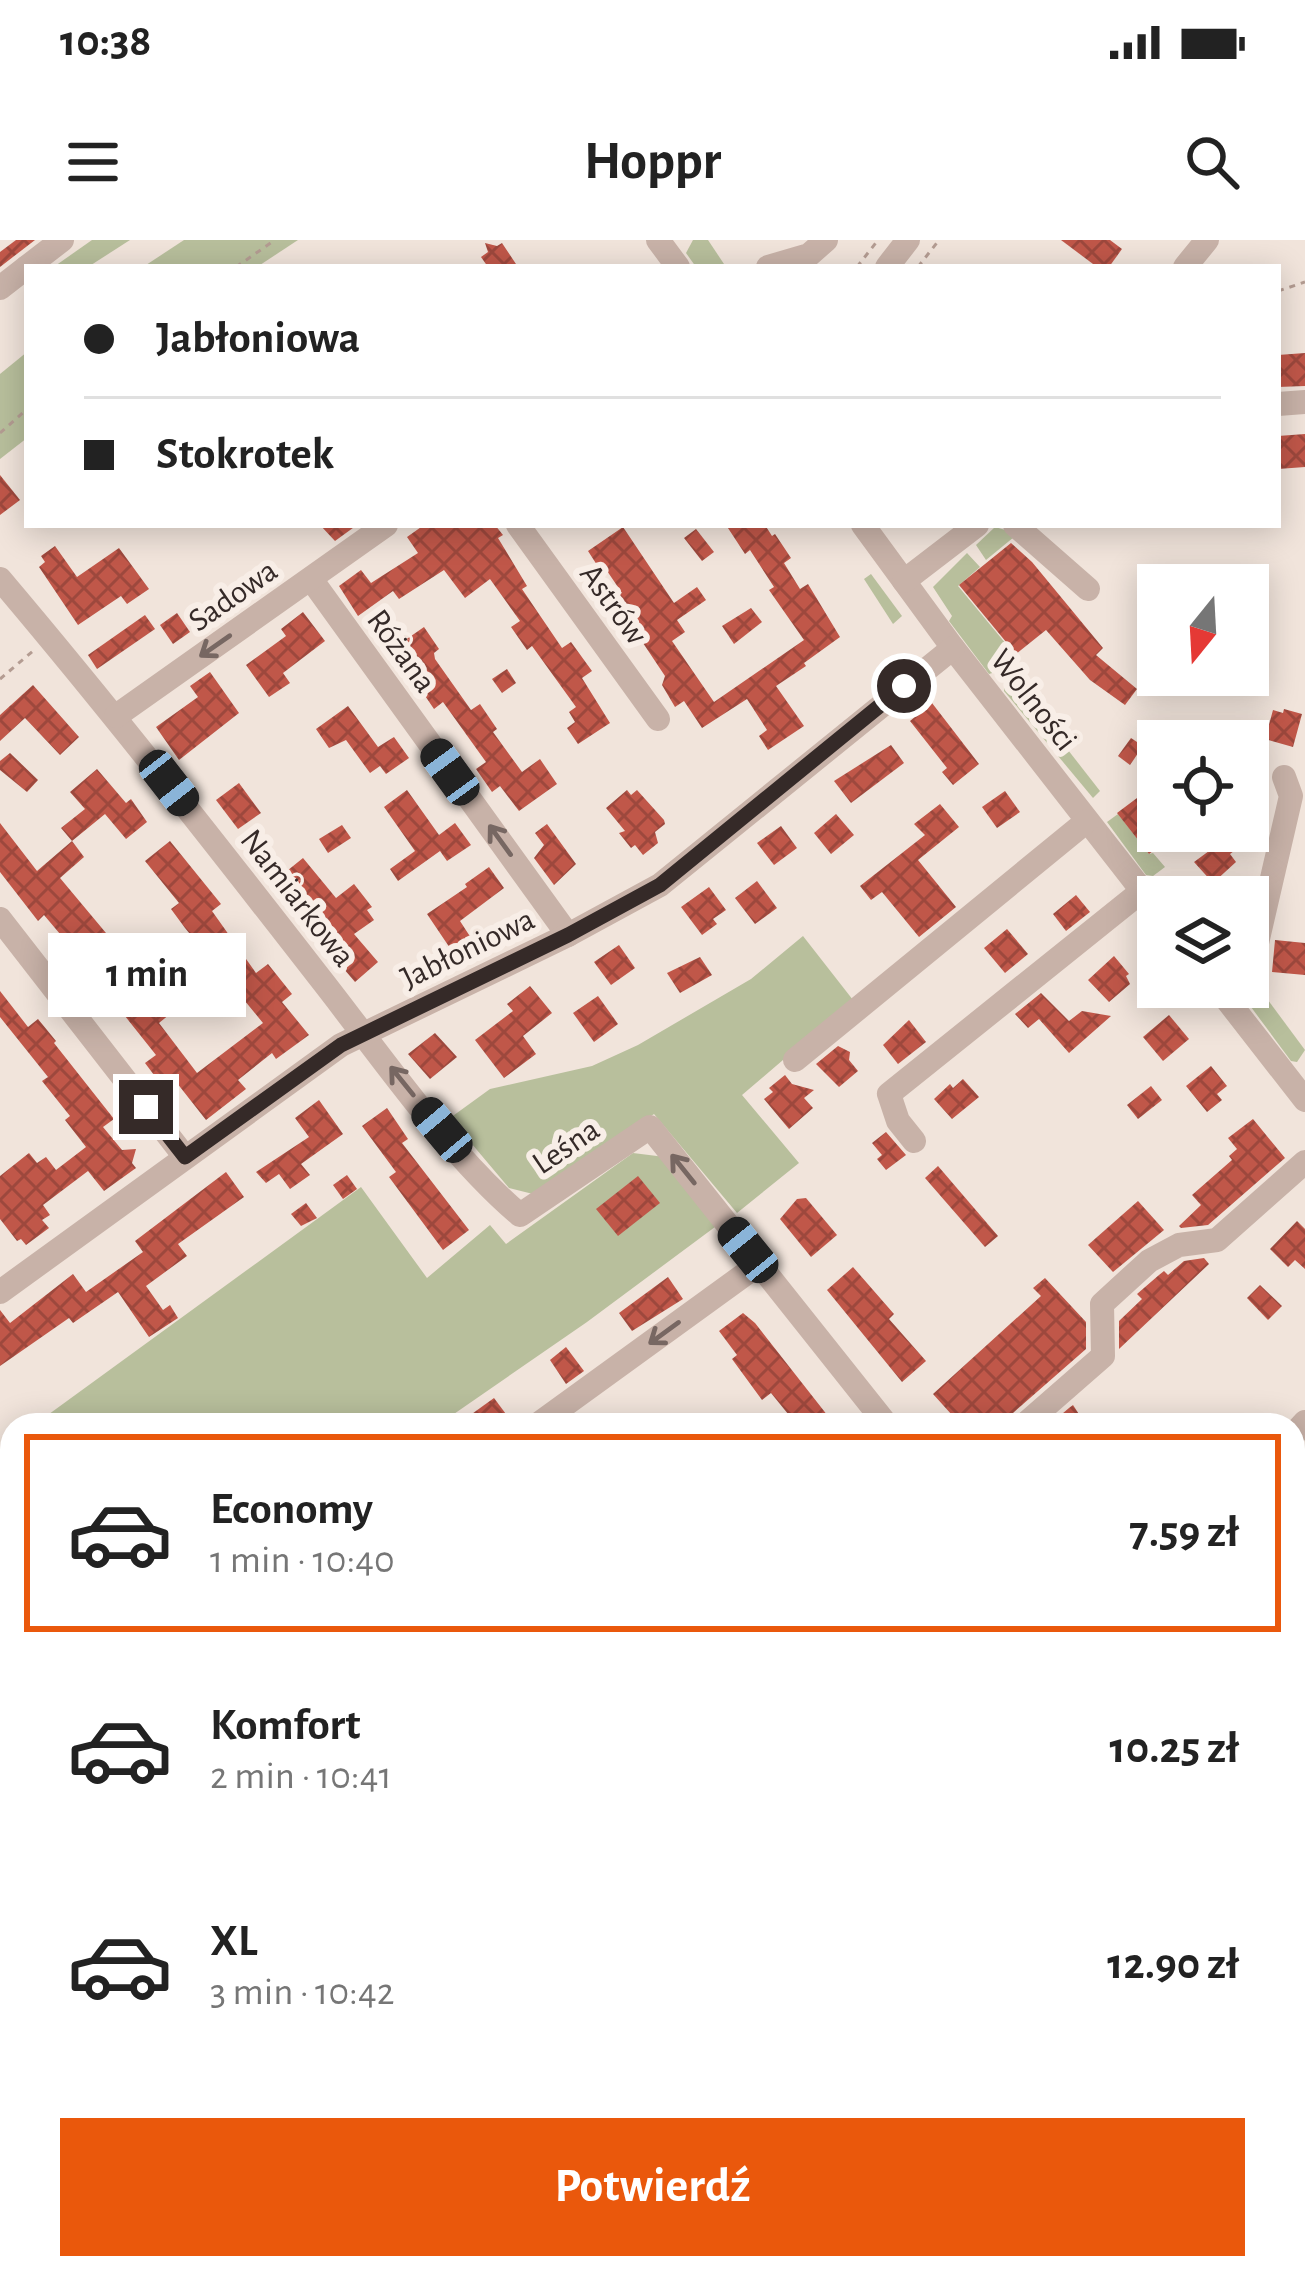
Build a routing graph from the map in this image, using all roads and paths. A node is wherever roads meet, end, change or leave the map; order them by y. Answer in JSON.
{"nodes":[{"id":1,"x":62,"y":240,"type":"edge"},
{"id":2,"x":275,"y":240,"type":"edge"},
{"id":3,"x":826,"y":240,"type":"edge"},
{"id":4,"x":878,"y":240,"type":"edge"},
{"id":5,"x":908,"y":240,"type":"edge"},
{"id":6,"x":939,"y":240,"type":"edge"},
{"id":7,"x":1207,"y":240,"type":"edge"},
{"id":8,"x":31,"y":264,"type":"edge"},
{"id":9,"x":240,"y":264,"type":"edge"},
{"id":10,"x":778,"y":264,"type":"edge"},
{"id":11,"x":859,"y":264,"type":"edge"},
{"id":12,"x":889,"y":264,"type":"edge"},
{"id":13,"x":920,"y":264,"type":"edge"},
{"id":14,"x":1188,"y":264,"type":"edge"},
{"id":15,"x":24,"y":269,"type":"edge"},
{"id":16,"x":0,"y":288,"type":"edge"},
{"id":17,"x":24,"y":412,"type":"edge"},
{"id":18,"x":0,"y":433,"type":"edge"},
{"id":19,"x":382,"y":528,"type":"edge"},
{"id":20,"x":520,"y":528,"type":"edge"},
{"id":21,"x":865,"y":528,"type":"edge"},
{"id":22,"x":973,"y":528,"type":"edge"},
{"id":23,"x":1018,"y":528,"type":"edge"},
{"id":24,"x":0,"y":579,"type":"edge"},
{"id":25,"x":310,"y":579,"type":"junction"},
{"id":26,"x":904,"y":581,"type":"junction"},
{"id":27,"x":1088,"y":589,"type":"dead end"},
{"id":28,"x":39,"y":646,"type":"dead end"},
{"id":29,"x":953,"y":648,"type":"junction"},
{"id":30,"x":0,"y":679,"type":"edge"},
{"id":31,"x":116,"y":716,"type":"junction"},
{"id":32,"x":658,"y":719,"type":"dead end"},
{"id":33,"x":1284,"y":777,"type":"dead end"},
{"id":34,"x":1087,"y":821,"type":"junction"},
{"id":35,"x":1267,"y":876,"type":"edge"},
{"id":36,"x":1137,"y":884,"type":"edge"},
{"id":37,"x":1137,"y":911,"type":"edge"},
{"id":38,"x":0,"y":919,"type":"edge"},
{"id":39,"x":568,"y":935,"type":"junction"},
{"id":40,"x":1246,"y":1008,"type":"edge"},
{"id":41,"x":365,"y":1033,"type":"junction"},
{"id":42,"x":794,"y":1060,"type":"dead end"},
{"id":43,"x":1305,"y":1100,"type":"edge"},
{"id":44,"x":914,"y":1141,"type":"dead end"},
{"id":45,"x":185,"y":1157,"type":"junction"},
{"id":46,"x":1305,"y":1162,"type":"edge"},
{"id":47,"x":759,"y":1264,"type":"junction"},
{"id":48,"x":3,"y":1285,"type":"edge"},
{"id":49,"x":554,"y":1413,"type":"edge"},
{"id":50,"x":871,"y":1413,"type":"edge"},
{"id":51,"x":1038,"y":1413,"type":"edge"}],
"edges":[{"from":1,"to":8,"type":"street"},
{"from":2,"to":9,"type":"path"},
{"from":3,"to":10,"type":"street"},
{"from":4,"to":11,"type":"path"},
{"from":5,"to":12,"type":"street"},
{"from":6,"to":13,"type":"path"},
{"from":7,"to":14,"type":"street"},
{"from":15,"to":16,"type":"street"},
{"from":17,"to":18,"type":"path"},
{"from":19,"to":25,"type":"street","name":"Sadowa"},
{"from":20,"to":32,"type":"street","name":"Astrów"},
{"from":21,"to":26,"type":"street","name":"Wolności"},
{"from":22,"to":26,"type":"street"},
{"from":23,"to":27,"type":"street"},
{"from":24,"to":31,"type":"street","name":"Namiarkowa"},
{"from":25,"to":31,"type":"street","name":"Sadowa","one_way":true},
{"from":39,"to":25,"type":"street","name":"Różana","one_way":true},
{"from":26,"to":29,"type":"street","name":"Wolności"},
{"from":28,"to":30,"type":"path"},
{"from":29,"to":34,"type":"street","name":"Wolności"},
{"from":29,"to":39,"type":"street","name":"Jabłoniowa"},
{"from":31,"to":41,"type":"street","name":"Namiarkowa"},
{"from":33,"to":35,"type":"street"},
{"from":34,"to":36,"type":"street","name":"Wolności"},
{"from":34,"to":42,"type":"street"},
{"from":37,"to":44,"type":"street"},
{"from":38,"to":45,"type":"street"},
{"from":39,"to":41,"type":"street","name":"Jabłoniowa"},
{"from":40,"to":43,"type":"street"},
{"from":41,"to":45,"type":"street","name":"Jabłoniowa"},
{"from":47,"to":41,"type":"street","name":"Leśna","one_way":true},
{"from":45,"to":48,"type":"street","name":"Jabłoniowa"},
{"from":46,"to":51,"type":"street"},
{"from":47,"to":49,"type":"street","one_way":true},
{"from":47,"to":50,"type":"street","name":"Leśna"}]}
